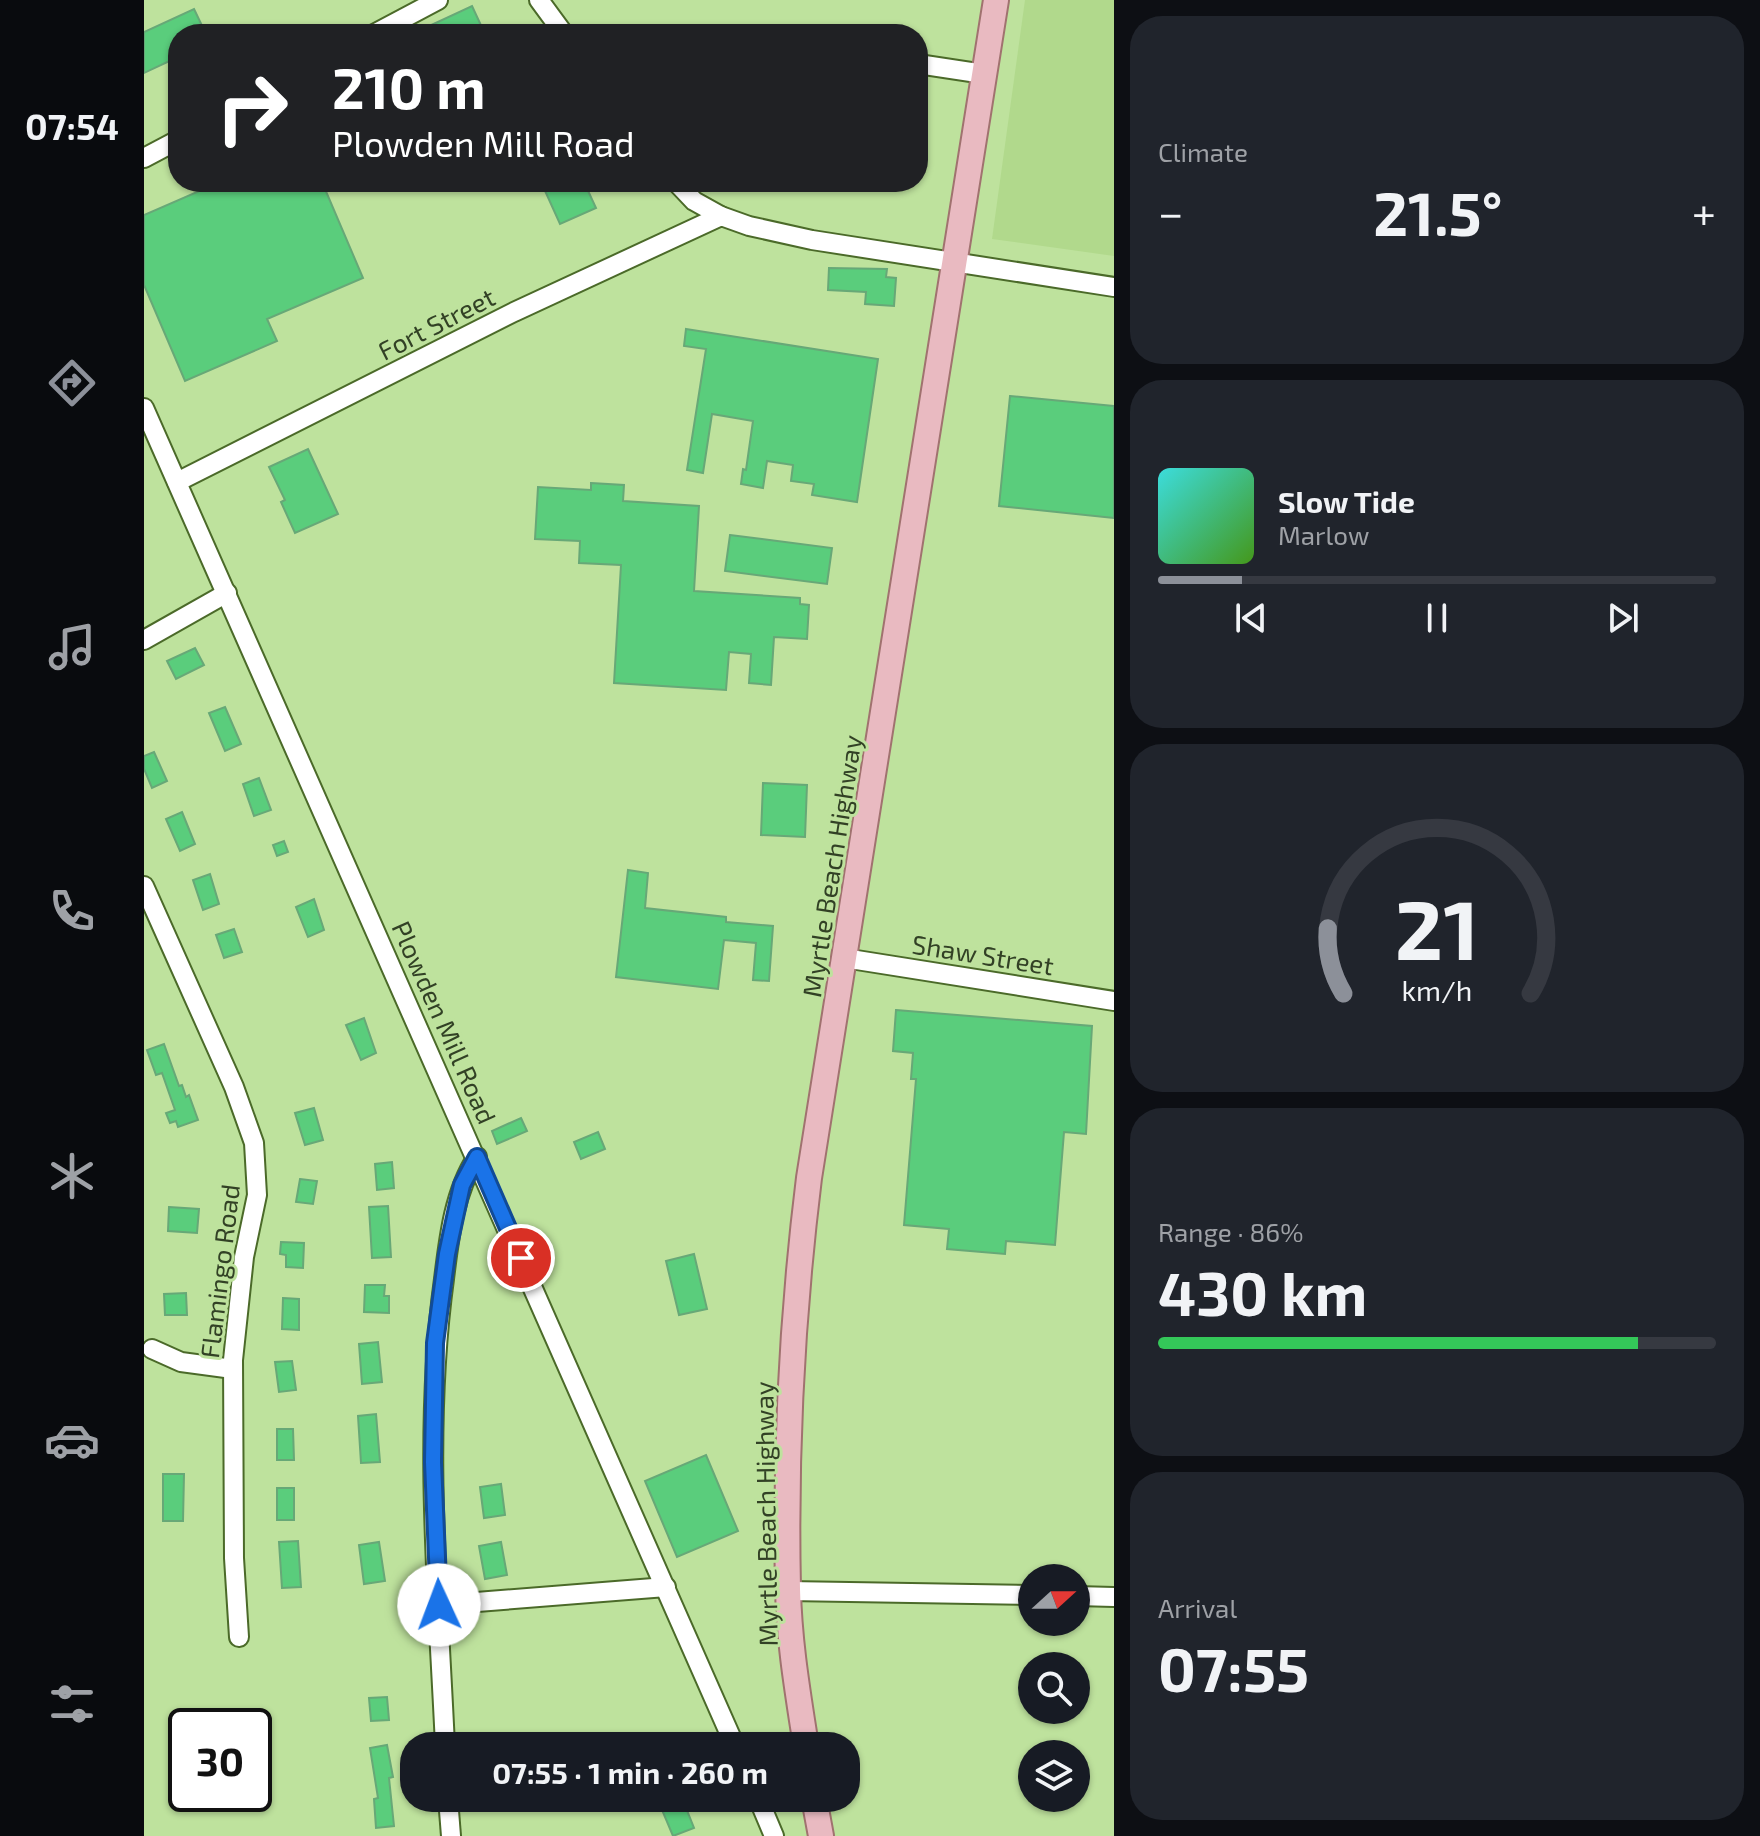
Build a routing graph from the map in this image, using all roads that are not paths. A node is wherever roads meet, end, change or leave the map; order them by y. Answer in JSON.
{"nodes":[{"id":1,"x":438,"y":0,"type":"edge"},
{"id":2,"x":539,"y":0,"type":"edge"},
{"id":3,"x":996,"y":0,"type":"edge"},
{"id":4,"x":393,"y":24,"type":"edge"},
{"id":5,"x":557,"y":24,"type":"edge"},
{"id":6,"x":928,"y":66,"type":"edge"},
{"id":7,"x":984,"y":74,"type":"junction"},
{"id":8,"x":168,"y":145,"type":"edge"},
{"id":9,"x":144,"y":158,"type":"edge"},
{"id":10,"x":685,"y":192,"type":"edge"},
{"id":11,"x":721,"y":216,"type":"junction"},
{"id":12,"x":955,"y":262,"type":"junction"},
{"id":13,"x":1114,"y":287,"type":"edge"},
{"id":14,"x":144,"y":408,"type":"edge"},
{"id":15,"x":177,"y":482,"type":"junction"},
{"id":16,"x":227,"y":593,"type":"junction"},
{"id":17,"x":144,"y":640,"type":"edge"},
{"id":18,"x":144,"y":886,"type":"edge"},
{"id":19,"x":844,"y":958,"type":"junction"},
{"id":20,"x":1114,"y":1001,"type":"edge"},
{"id":21,"x":477,"y":1157,"type":"junction"},
{"id":22,"x":152,"y":1349,"type":"dead end"},
{"id":23,"x":233,"y":1369,"type":"junction"},
{"id":24,"x":666,"y":1587,"type":"junction"},
{"id":25,"x":788,"y":1591,"type":"junction"},
{"id":26,"x":1018,"y":1595,"type":"edge"},
{"id":27,"x":1090,"y":1596,"type":"edge"},
{"id":28,"x":1114,"y":1597,"type":"edge"},
{"id":29,"x":439,"y":1605,"type":"junction"},
{"id":30,"x":239,"y":1637,"type":"dead end"},
{"id":31,"x":444,"y":1732,"type":"edge"},
{"id":32,"x":729,"y":1732,"type":"edge"},
{"id":33,"x":804,"y":1732,"type":"edge"},
{"id":34,"x":449,"y":1812,"type":"edge"},
{"id":35,"x":764,"y":1812,"type":"edge"},
{"id":36,"x":817,"y":1812,"type":"edge"},
{"id":37,"x":451,"y":1836,"type":"edge"},
{"id":38,"x":774,"y":1836,"type":"edge"},
{"id":39,"x":821,"y":1836,"type":"edge"}],
"edges":[{"from":1,"to":4,"type":"street"},
{"from":2,"to":5,"type":"street"},
{"from":3,"to":7,"type":"main road","name":"Myrtle Beach Highway"},
{"from":6,"to":7,"type":"street"},
{"from":7,"to":12,"type":"main road","name":"Myrtle Beach Highway"},
{"from":8,"to":9,"type":"street"},
{"from":10,"to":11,"type":"street"},
{"from":11,"to":12,"type":"street"},
{"from":11,"to":15,"type":"street","name":"Fort Street"},
{"from":12,"to":13,"type":"street"},
{"from":12,"to":19,"type":"main road","name":"Myrtle Beach Highway"},
{"from":14,"to":15,"type":"street","name":"Plowden Mill Road"},
{"from":15,"to":16,"type":"street","name":"Plowden Mill Road"},
{"from":16,"to":17,"type":"street"},
{"from":16,"to":21,"type":"street","name":"Plowden Mill Road"},
{"from":18,"to":23,"type":"street","name":"Flamingo Road"},
{"from":19,"to":20,"type":"street","name":"Shaw Street"},
{"from":19,"to":25,"type":"main road","name":"Myrtle Beach Highway"},
{"from":21,"to":24,"type":"street","name":"Plowden Mill Road"},
{"from":21,"to":29,"type":"street"},
{"from":22,"to":23,"type":"street"},
{"from":23,"to":30,"type":"street","name":"Flamingo Road"},
{"from":24,"to":29,"type":"street"},
{"from":24,"to":32,"type":"street","name":"Plowden Mill Road"},
{"from":25,"to":26,"type":"street"},
{"from":25,"to":33,"type":"main road","name":"Myrtle Beach Highway"},
{"from":27,"to":28,"type":"street"},
{"from":29,"to":31,"type":"street"},
{"from":34,"to":37,"type":"street"},
{"from":35,"to":38,"type":"street"},
{"from":36,"to":39,"type":"main road"}]}
